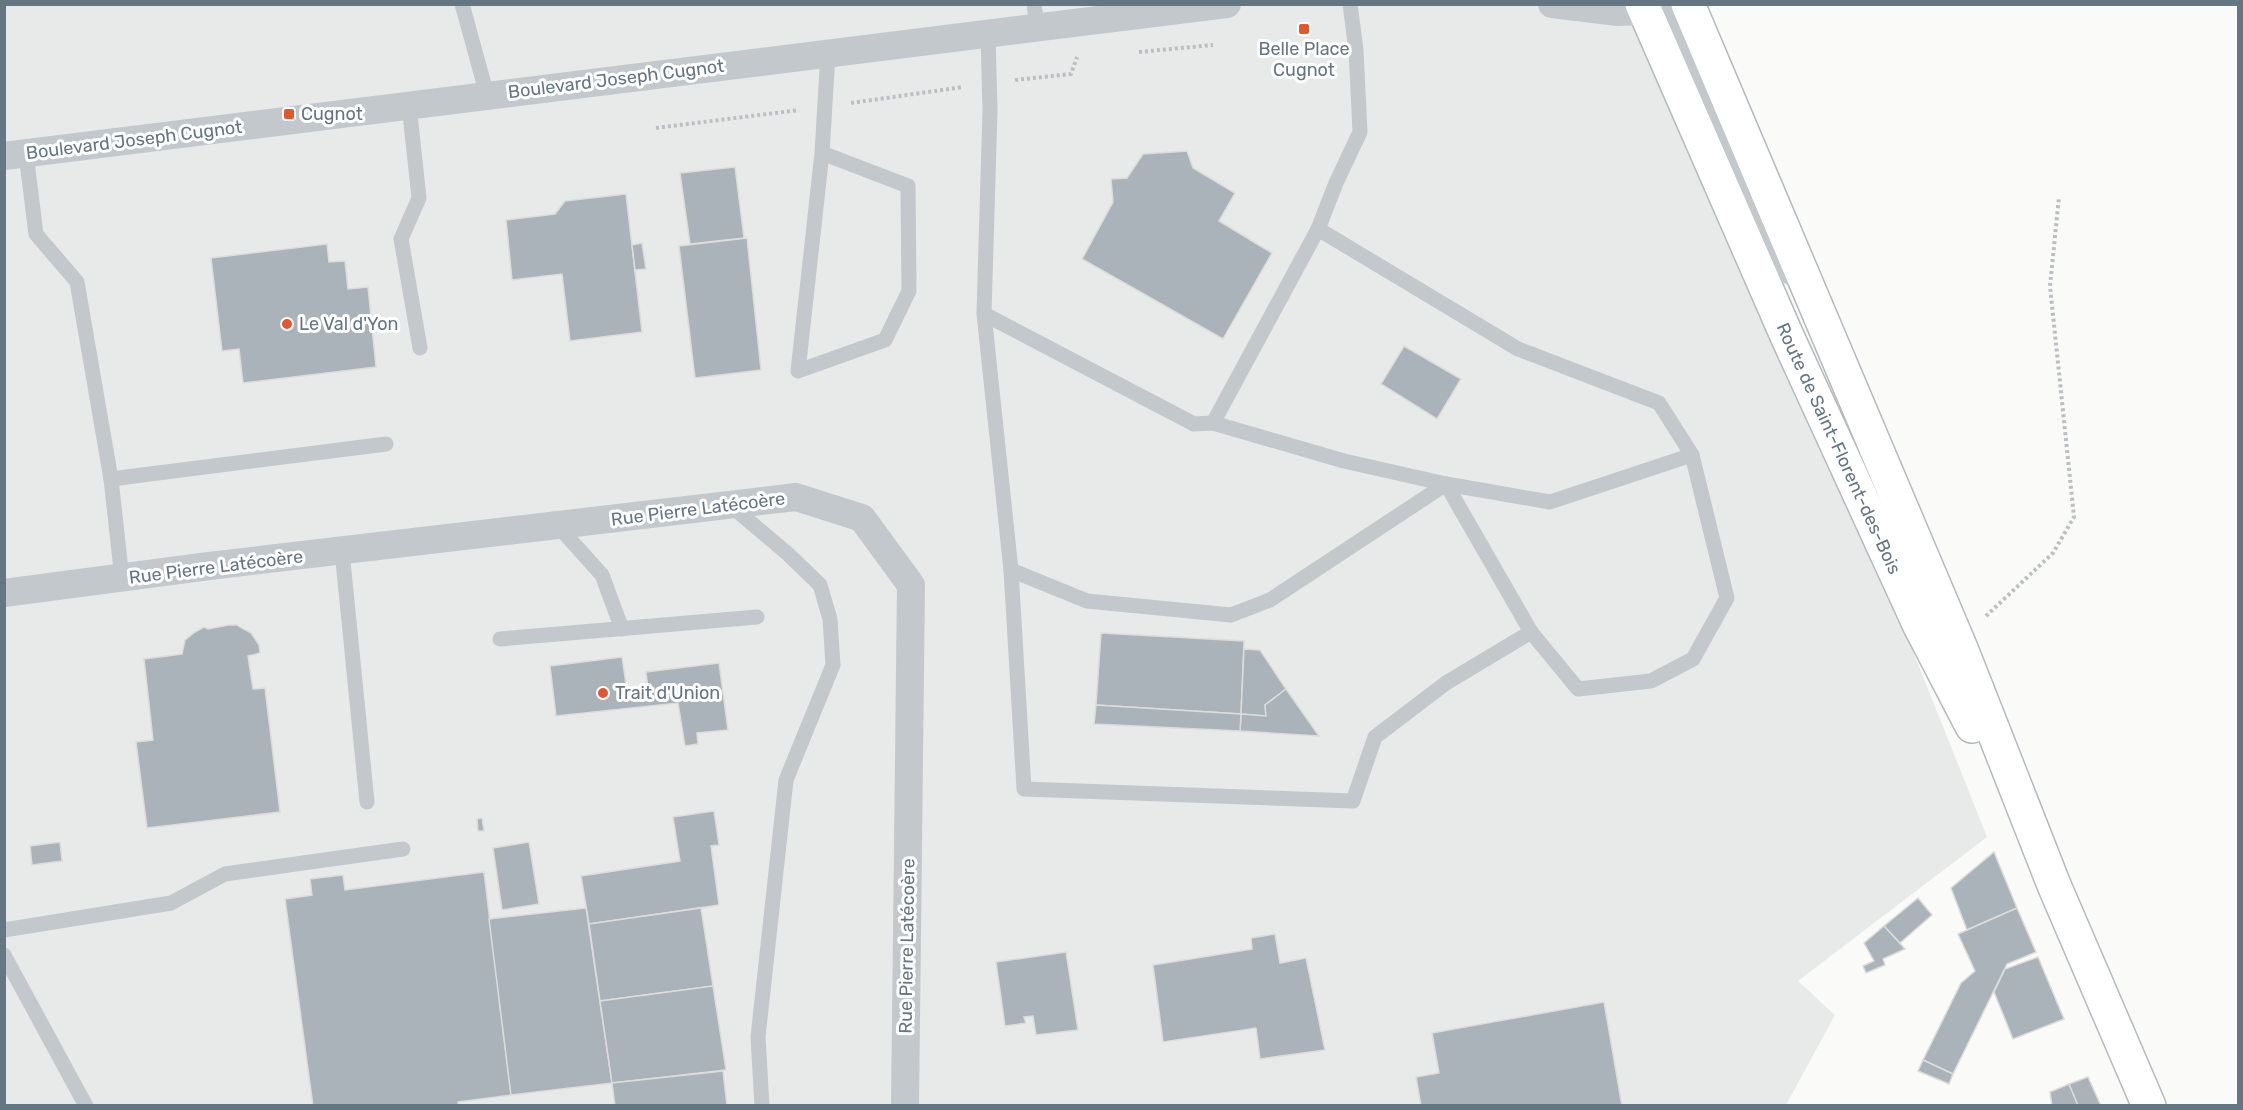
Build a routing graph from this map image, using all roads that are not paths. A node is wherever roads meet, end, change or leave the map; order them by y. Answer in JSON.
{"nodes":[{"id":1,"x":462,"y":4,"type":"edge"},
{"id":2,"x":1227,"y":4,"type":"edge"},
{"id":3,"x":1350,"y":4,"type":"edge"},
{"id":4,"x":1552,"y":4,"type":"edge"},
{"id":5,"x":1688,"y":4,"type":"edge"},
{"id":6,"x":1650,"y":6,"type":"edge"},
{"id":7,"x":1035,"y":15,"type":"edge"},
{"id":8,"x":988,"y":34,"type":"junction"},
{"id":9,"x":828,"y":54,"type":"junction"},
{"id":10,"x":487,"y":95,"type":"junction"},
{"id":11,"x":409,"y":105,"type":"junction"},
{"id":12,"x":822,"y":153,"type":"junction"},
{"id":13,"x":15,"y":155,"type":"edge"},
{"id":14,"x":1318,"y":229,"type":"junction"},
{"id":15,"x":984,"y":314,"type":"junction"},
{"id":16,"x":1824,"y":325,"type":"junction"},
{"id":17,"x":420,"y":348,"type":"dead end"},
{"id":18,"x":1213,"y":423,"type":"junction"},
{"id":19,"x":386,"y":444,"type":"dead end"},
{"id":20,"x":1692,"y":455,"type":"junction"},
{"id":21,"x":111,"y":479,"type":"junction"},
{"id":22,"x":1446,"y":483,"type":"junction"},
{"id":23,"x":730,"y":505,"type":"junction"},
{"id":24,"x":558,"y":526,"type":"junction"},
{"id":25,"x":342,"y":551,"type":"junction"},
{"id":26,"x":1011,"y":570,"type":"junction"},
{"id":27,"x":122,"y":579,"type":"junction"},
{"id":28,"x":4,"y":593,"type":"edge"},
{"id":29,"x":757,"y":617,"type":"dead end"},
{"id":30,"x":622,"y":629,"type":"junction"},
{"id":31,"x":1531,"y":632,"type":"junction"},
{"id":32,"x":500,"y":639,"type":"dead end"},
{"id":33,"x":368,"y":802,"type":"dead end"},
{"id":34,"x":404,"y":849,"type":"dead end"},
{"id":35,"x":2054,"y":885,"type":"junction"},
{"id":36,"x":4,"y":930,"type":"edge"},
{"id":37,"x":4,"y":955,"type":"edge"},
{"id":38,"x":86,"y":1106,"type":"edge"},
{"id":39,"x":762,"y":1106,"type":"edge"},
{"id":40,"x":905,"y":1106,"type":"edge"},
{"id":41,"x":2149,"y":1106,"type":"edge"}],
"edges":[{"from":1,"to":10,"type":"lane"},
{"from":2,"to":7,"type":"street","name":"Boulevard Joseph Cugnot"},
{"from":3,"to":14,"type":"lane"},
{"from":4,"to":6,"type":"street"},
{"from":5,"to":16,"type":"main road","name":"Route de Saint-Florent-des-Bois"},
{"from":6,"to":16,"type":"street"},
{"from":6,"to":35,"type":"main road","name":"Route de Saint-Florent-des-Bois"},
{"from":7,"to":8,"type":"street","name":"Boulevard Joseph Cugnot"},
{"from":8,"to":9,"type":"street","name":"Boulevard Joseph Cugnot"},
{"from":8,"to":15,"type":"lane"},
{"from":9,"to":10,"type":"street","name":"Boulevard Joseph Cugnot"},
{"from":9,"to":12,"type":"lane"},
{"from":10,"to":11,"type":"street","name":"Boulevard Joseph Cugnot"},
{"from":11,"to":13,"type":"street","name":"Boulevard Joseph Cugnot"},
{"from":11,"to":17,"type":"lane"},
{"from":12,"to":12,"type":"lane"},
{"from":13,"to":21,"type":"lane"},
{"from":14,"to":18,"type":"lane"},
{"from":14,"to":20,"type":"lane"},
{"from":15,"to":18,"type":"lane"},
{"from":15,"to":26,"type":"lane"},
{"from":16,"to":35,"type":"main road","name":"Route de Saint-Florent-des-Bois"},
{"from":18,"to":22,"type":"lane"},
{"from":19,"to":21,"type":"lane"},
{"from":20,"to":22,"type":"lane"},
{"from":20,"to":31,"type":"lane"},
{"from":21,"to":27,"type":"lane"},
{"from":22,"to":26,"type":"lane"},
{"from":22,"to":31,"type":"lane"},
{"from":23,"to":24,"type":"street","name":"Rue Pierre Latécoère"},
{"from":23,"to":39,"type":"lane"},
{"from":23,"to":40,"type":"street","name":"Rue Pierre Latécoère"},
{"from":24,"to":25,"type":"street","name":"Rue Pierre Latécoère"},
{"from":24,"to":30,"type":"lane"},
{"from":25,"to":27,"type":"street","name":"Rue Pierre Latécoère"},
{"from":25,"to":33,"type":"lane"},
{"from":26,"to":31,"type":"lane"},
{"from":27,"to":28,"type":"street","name":"Rue Pierre Latécoère"},
{"from":29,"to":30,"type":"lane"},
{"from":30,"to":32,"type":"lane"},
{"from":34,"to":36,"type":"lane"},
{"from":35,"to":41,"type":"main road","name":"Route de Saint-Florent-des-Bois"},
{"from":37,"to":38,"type":"lane"}]}
